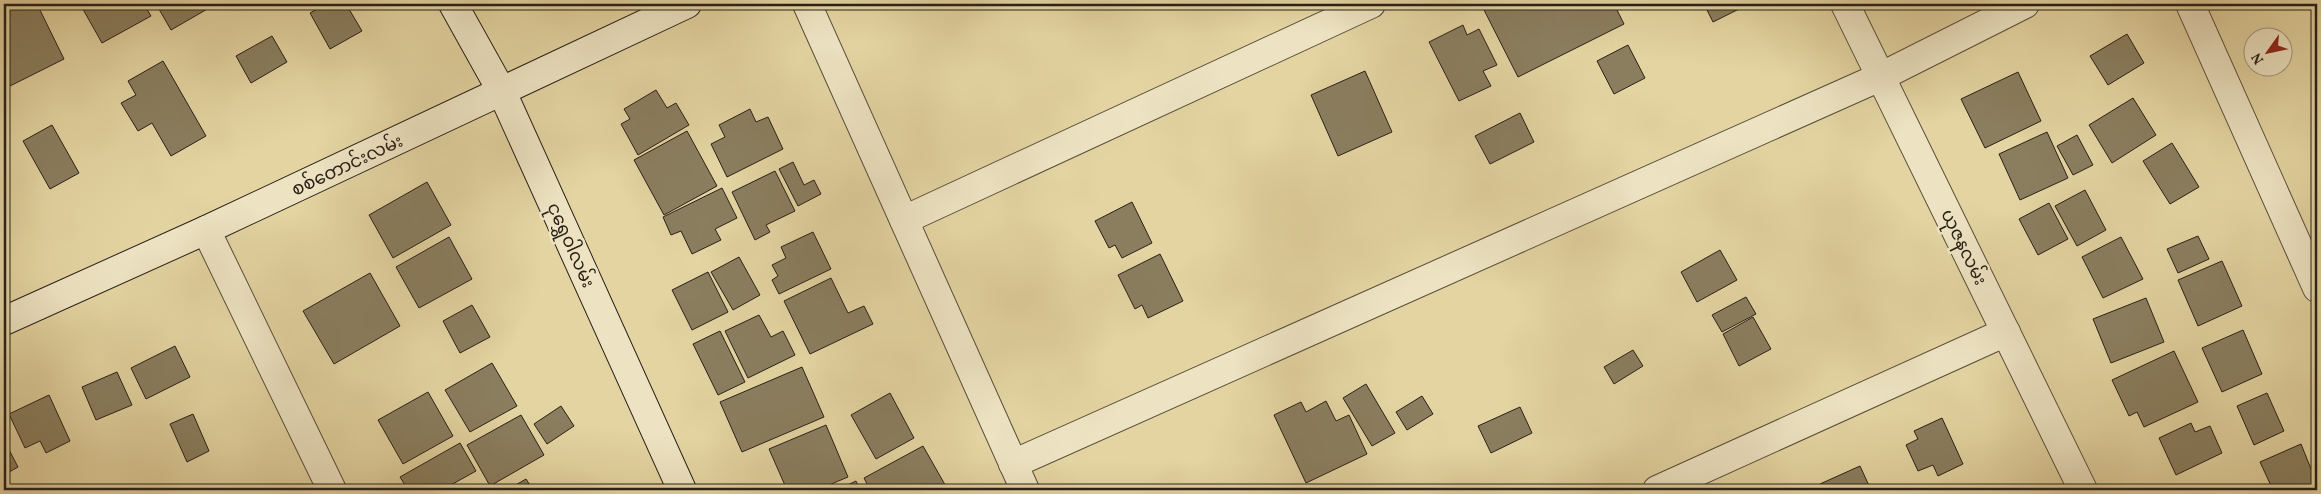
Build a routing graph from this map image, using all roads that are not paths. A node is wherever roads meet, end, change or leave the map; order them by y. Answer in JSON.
{"nodes":[{"id":1,"x":453,"y":4,"type":"edge"},
{"id":2,"x":688,"y":4,"type":"edge"},
{"id":3,"x":807,"y":4,"type":"edge"},
{"id":4,"x":1371,"y":4,"type":"edge"},
{"id":5,"x":1845,"y":4,"type":"edge"},
{"id":6,"x":2025,"y":4,"type":"edge"},
{"id":7,"x":2190,"y":4,"type":"edge"},
{"id":8,"x":1880,"y":77,"type":"junction"},
{"id":9,"x":502,"y":92,"type":"junction"},
{"id":10,"x":904,"y":220,"type":"junction"},
{"id":11,"x":206,"y":230,"type":"junction"},
{"id":12,"x":2317,"y":288,"type":"edge"},
{"id":13,"x":4,"y":321,"type":"edge"},
{"id":14,"x":2006,"y":332,"type":"junction"},
{"id":15,"x":1013,"y":464,"type":"junction"},
{"id":16,"x":323,"y":487,"type":"edge"},
{"id":17,"x":682,"y":490,"type":"edge"},
{"id":18,"x":1025,"y":490,"type":"edge"},
{"id":19,"x":1658,"y":490,"type":"edge"},
{"id":20,"x":2083,"y":490,"type":"edge"}],
"edges":[{"from":1,"to":9,"type":"street","name":"ငုရွှေဝါလမ်း"},
{"from":2,"to":9,"type":"street","name":"စစ်တောင်းလမ်း"},
{"from":3,"to":10,"type":"street"},
{"from":4,"to":10,"type":"street"},
{"from":5,"to":8,"type":"street","name":"ယုဇနလမ်း"},
{"from":6,"to":8,"type":"street"},
{"from":7,"to":12,"type":"street"},
{"from":8,"to":14,"type":"street","name":"ယုဇနလမ်း"},
{"from":8,"to":15,"type":"street"},
{"from":9,"to":11,"type":"street","name":"စစ်တောင်းလမ်း"},
{"from":9,"to":17,"type":"street","name":"ငုရွှေဝါလမ်း"},
{"from":10,"to":15,"type":"street"},
{"from":11,"to":13,"type":"street","name":"စစ်တောင်းလမ်း"},
{"from":11,"to":16,"type":"street"},
{"from":14,"to":19,"type":"street"},
{"from":14,"to":20,"type":"street","name":"ယုဇနလမ်း"},
{"from":15,"to":18,"type":"street"}]}
